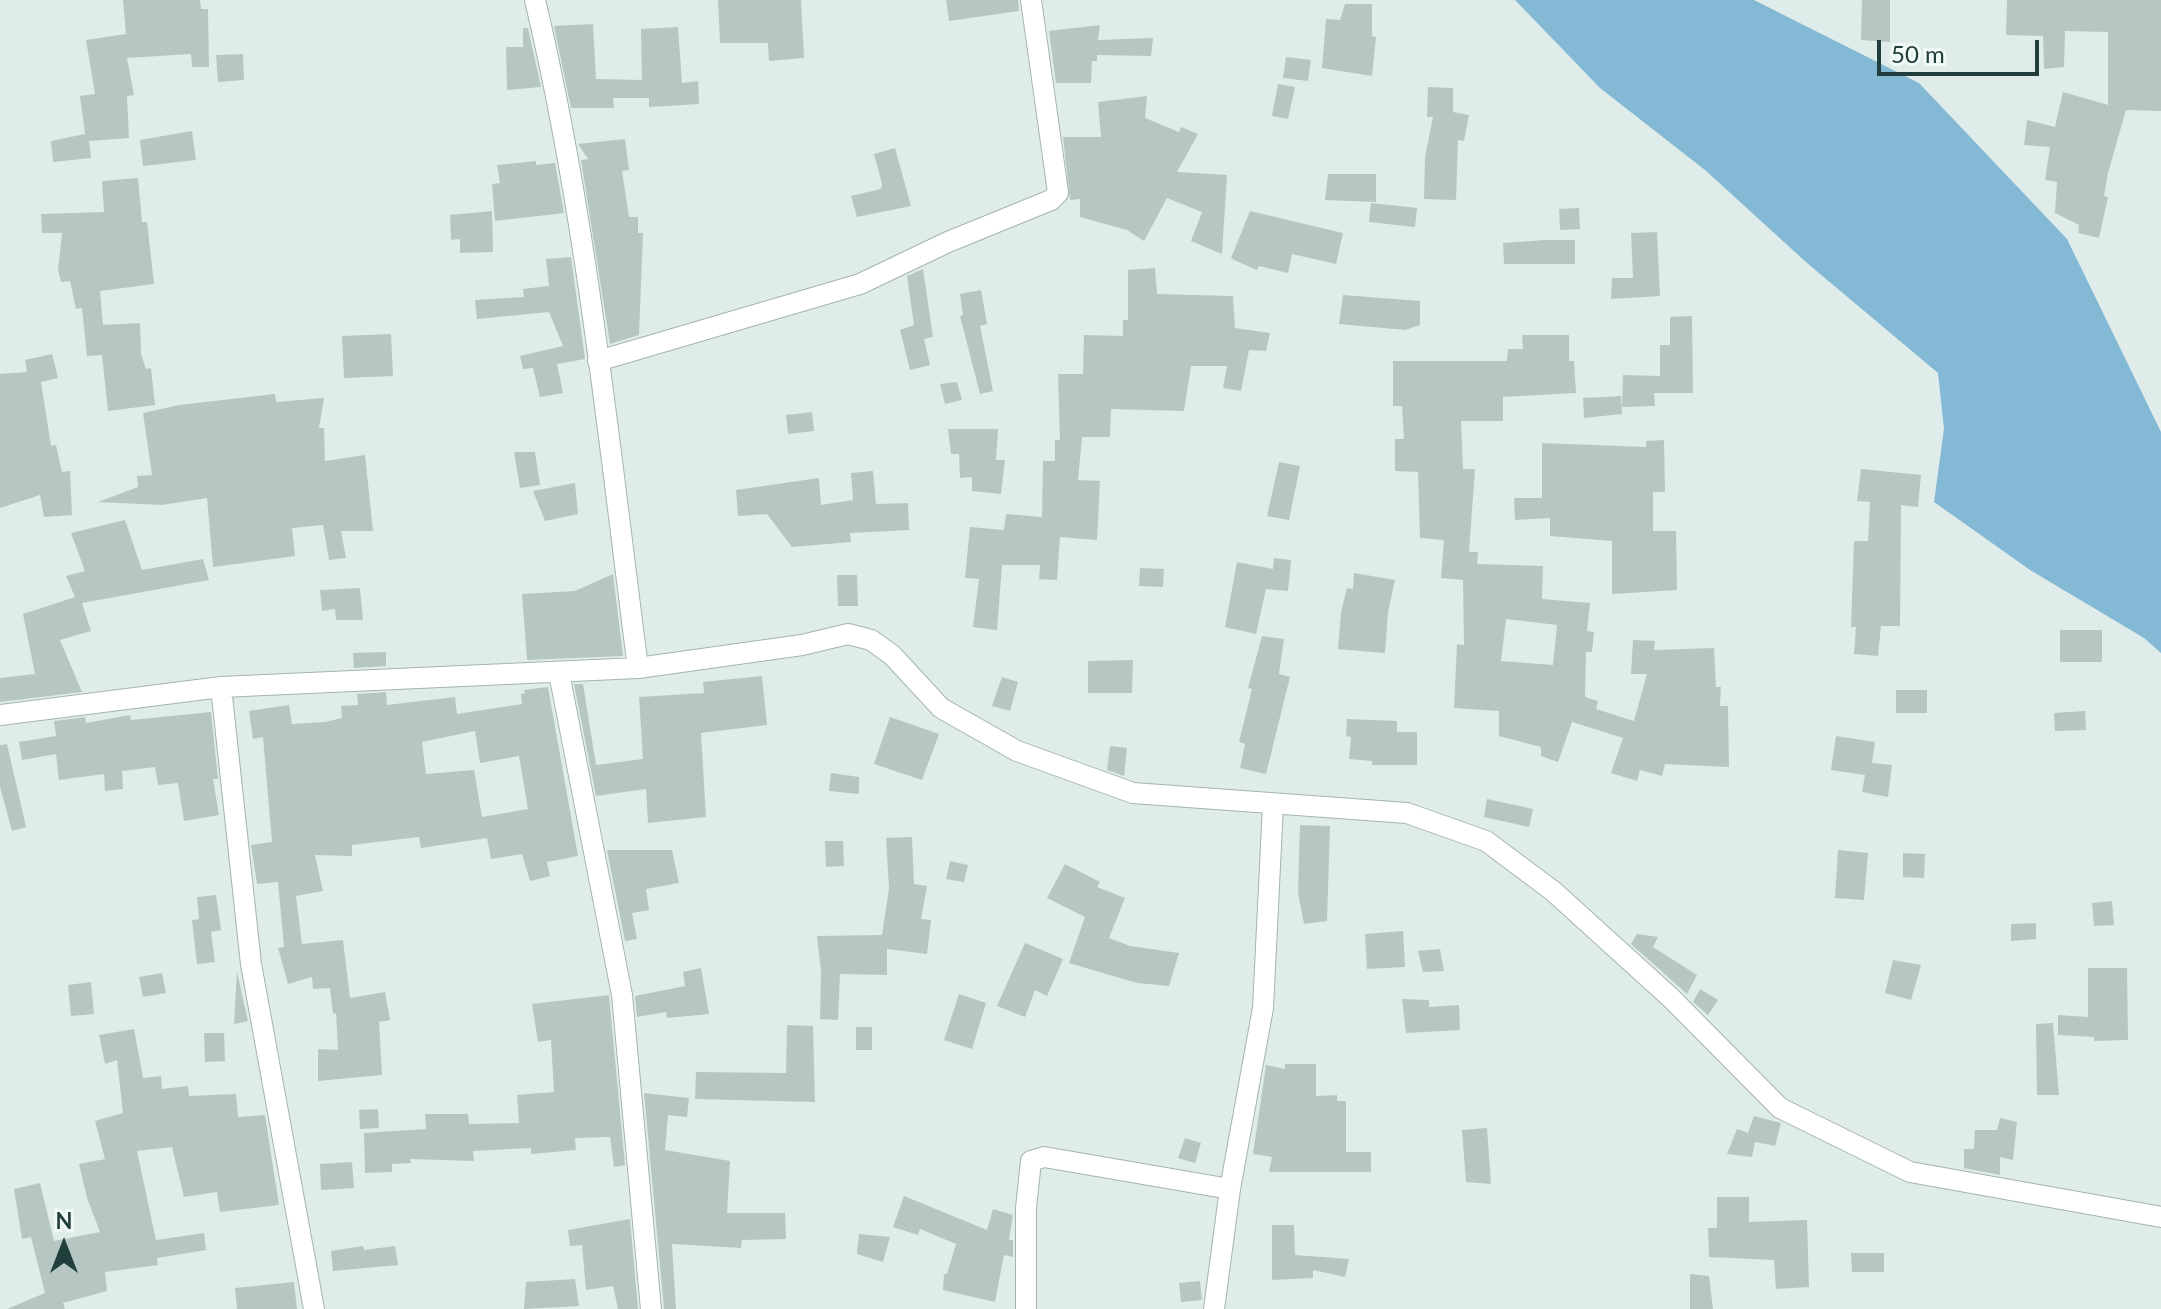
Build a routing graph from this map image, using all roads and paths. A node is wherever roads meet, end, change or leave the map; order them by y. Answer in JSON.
{"nodes":[{"id":1,"x":535,"y":0,"type":"edge"},
{"id":2,"x":1031,"y":0,"type":"edge"},
{"id":3,"x":598,"y":361,"type":"junction"},
{"id":4,"x":638,"y":668,"type":"junction"},
{"id":5,"x":559,"y":673,"type":"junction"},
{"id":6,"x":221,"y":687,"type":"junction"},
{"id":7,"x":0,"y":715,"type":"edge"},
{"id":8,"x":1273,"y":805,"type":"junction"},
{"id":9,"x":1230,"y":1189,"type":"junction"},
{"id":10,"x":2161,"y":1217,"type":"edge"},
{"id":11,"x":314,"y":1309,"type":"edge"},
{"id":12,"x":651,"y":1309,"type":"edge"},
{"id":13,"x":1026,"y":1309,"type":"edge"},
{"id":14,"x":1214,"y":1309,"type":"edge"}],
"edges":[{"from":1,"to":3,"type":"street"},
{"from":2,"to":3,"type":"street"},
{"from":3,"to":4,"type":"street"},
{"from":4,"to":5,"type":"street"},
{"from":4,"to":8,"type":"street"},
{"from":5,"to":6,"type":"street"},
{"from":5,"to":12,"type":"street"},
{"from":6,"to":7,"type":"street"},
{"from":6,"to":11,"type":"street"},
{"from":8,"to":9,"type":"street"},
{"from":8,"to":10,"type":"street"},
{"from":9,"to":13,"type":"street"},
{"from":9,"to":14,"type":"street"}]}
